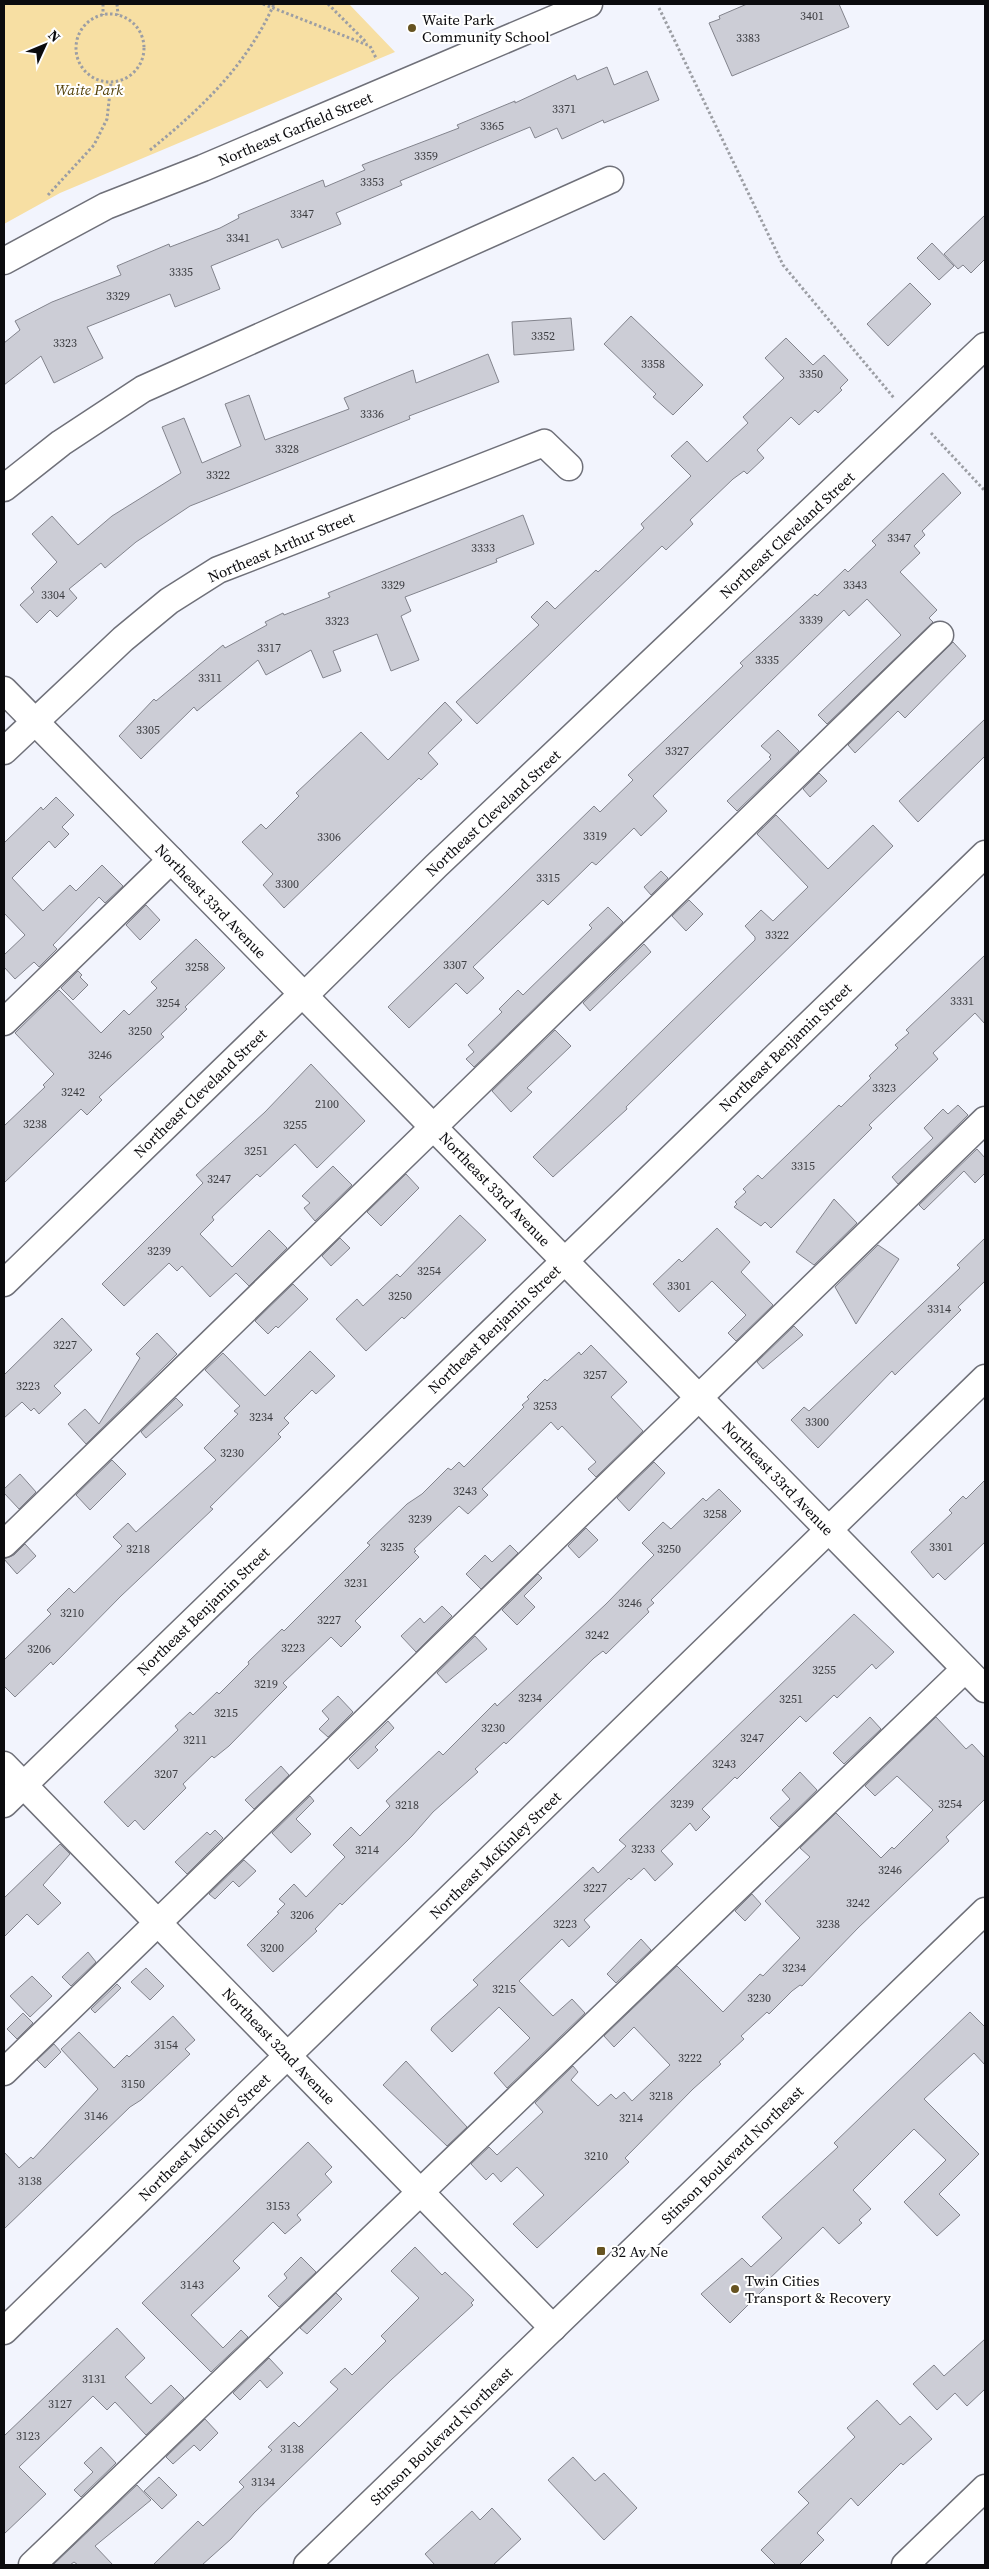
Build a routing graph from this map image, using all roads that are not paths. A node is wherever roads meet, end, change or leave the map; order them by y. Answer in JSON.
{"nodes":[{"id":1,"x":589,"y":4,"type":"edge"},
{"id":2,"x":610,"y":180,"type":"dead end"},
{"id":3,"x":4,"y":261,"type":"edge"},
{"id":4,"x":985,"y":346,"type":"edge"},
{"id":5,"x":569,"y":467,"type":"dead end"},
{"id":6,"x":4,"y":488,"type":"edge"},
{"id":7,"x":940,"y":635,"type":"dead end"},
{"id":8,"x":4,"y":690,"type":"edge"},
{"id":9,"x":35,"y":721,"type":"junction"},
{"id":10,"x":4,"y":751,"type":"edge"},
{"id":11,"x":985,"y":854,"type":"edge"},
{"id":12,"x":171,"y":860,"type":"junction"},
{"id":13,"x":304,"y":996,"type":"junction"},
{"id":14,"x":4,"y":1022,"type":"edge"},
{"id":15,"x":985,"y":1120,"type":"edge"},
{"id":16,"x":434,"y":1127,"type":"junction"},
{"id":17,"x":564,"y":1260,"type":"junction"},
{"id":18,"x":4,"y":1284,"type":"edge"},
{"id":19,"x":985,"y":1378,"type":"edge"},
{"id":20,"x":699,"y":1397,"type":"junction"},
{"id":21,"x":829,"y":1530,"type":"junction"},
{"id":22,"x":4,"y":1544,"type":"edge"},
{"id":23,"x":965,"y":1669,"type":"junction"},
{"id":24,"x":985,"y":1689,"type":"edge"},
{"id":25,"x":4,"y":1765,"type":"edge"},
{"id":26,"x":24,"y":1785,"type":"junction"},
{"id":27,"x":4,"y":1804,"type":"edge"},
{"id":28,"x":985,"y":1911,"type":"edge"},
{"id":29,"x":159,"y":1923,"type":"junction"},
{"id":30,"x":289,"y":2055,"type":"junction"},
{"id":31,"x":4,"y":2072,"type":"edge"},
{"id":32,"x":419,"y":2191,"type":"junction"},
{"id":33,"x":553,"y":2328,"type":"junction"},
{"id":34,"x":4,"y":2331,"type":"edge"},
{"id":35,"x":985,"y":2488,"type":"edge"},
{"id":36,"x":32,"y":2565,"type":"edge"},
{"id":37,"x":307,"y":2565,"type":"edge"},
{"id":38,"x":906,"y":2565,"type":"edge"}],
"edges":[{"from":1,"to":3,"type":"street","name":"Northeast Garfield Street"},
{"from":2,"to":6,"type":"street"},
{"from":4,"to":13,"type":"street","name":"Northeast Cleveland Street"},
{"from":5,"to":9,"type":"street","name":"Northeast Arthur Street"},
{"from":7,"to":16,"type":"street"},
{"from":8,"to":9,"type":"street","name":"Northeast 33rd Avenue"},
{"from":9,"to":10,"type":"street","name":"Northeast Arthur Street"},
{"from":9,"to":12,"type":"street","name":"Northeast 33rd Avenue"},
{"from":11,"to":17,"type":"street","name":"Northeast Benjamin Street"},
{"from":12,"to":13,"type":"street","name":"Northeast 33rd Avenue"},
{"from":12,"to":14,"type":"street"},
{"from":13,"to":16,"type":"street","name":"Northeast 33rd Avenue"},
{"from":13,"to":18,"type":"street","name":"Northeast Cleveland Street"},
{"from":15,"to":20,"type":"street"},
{"from":16,"to":17,"type":"street","name":"Northeast 33rd Avenue"},
{"from":16,"to":22,"type":"street"},
{"from":17,"to":20,"type":"street","name":"Northeast 33rd Avenue"},
{"from":17,"to":26,"type":"street","name":"Northeast Benjamin Street"},
{"from":19,"to":21,"type":"street","name":"Northeast McKinley Street"},
{"from":20,"to":21,"type":"street","name":"Northeast 33rd Avenue"},
{"from":20,"to":29,"type":"street"},
{"from":21,"to":23,"type":"street","name":"Northeast 33rd Avenue"},
{"from":21,"to":30,"type":"street","name":"Northeast McKinley Street"},
{"from":23,"to":24,"type":"street","name":"Northeast 33rd Avenue"},
{"from":23,"to":32,"type":"street"},
{"from":25,"to":26,"type":"street","name":"Northeast 32nd Avenue"},
{"from":26,"to":27,"type":"street","name":"Northeast Benjamin Street"},
{"from":26,"to":29,"type":"street","name":"Northeast 32nd Avenue"},
{"from":28,"to":33,"type":"street","name":"Stinson Boulevard Northeast"},
{"from":29,"to":30,"type":"street","name":"Northeast 32nd Avenue"},
{"from":29,"to":31,"type":"street"},
{"from":30,"to":32,"type":"street","name":"Northeast 32nd Avenue"},
{"from":30,"to":34,"type":"street","name":"Northeast McKinley Street"},
{"from":32,"to":33,"type":"street","name":"Northeast 32nd Avenue"},
{"from":32,"to":36,"type":"street"},
{"from":33,"to":37,"type":"street","name":"Stinson Boulevard Northeast"},
{"from":35,"to":38,"type":"street"}]}
